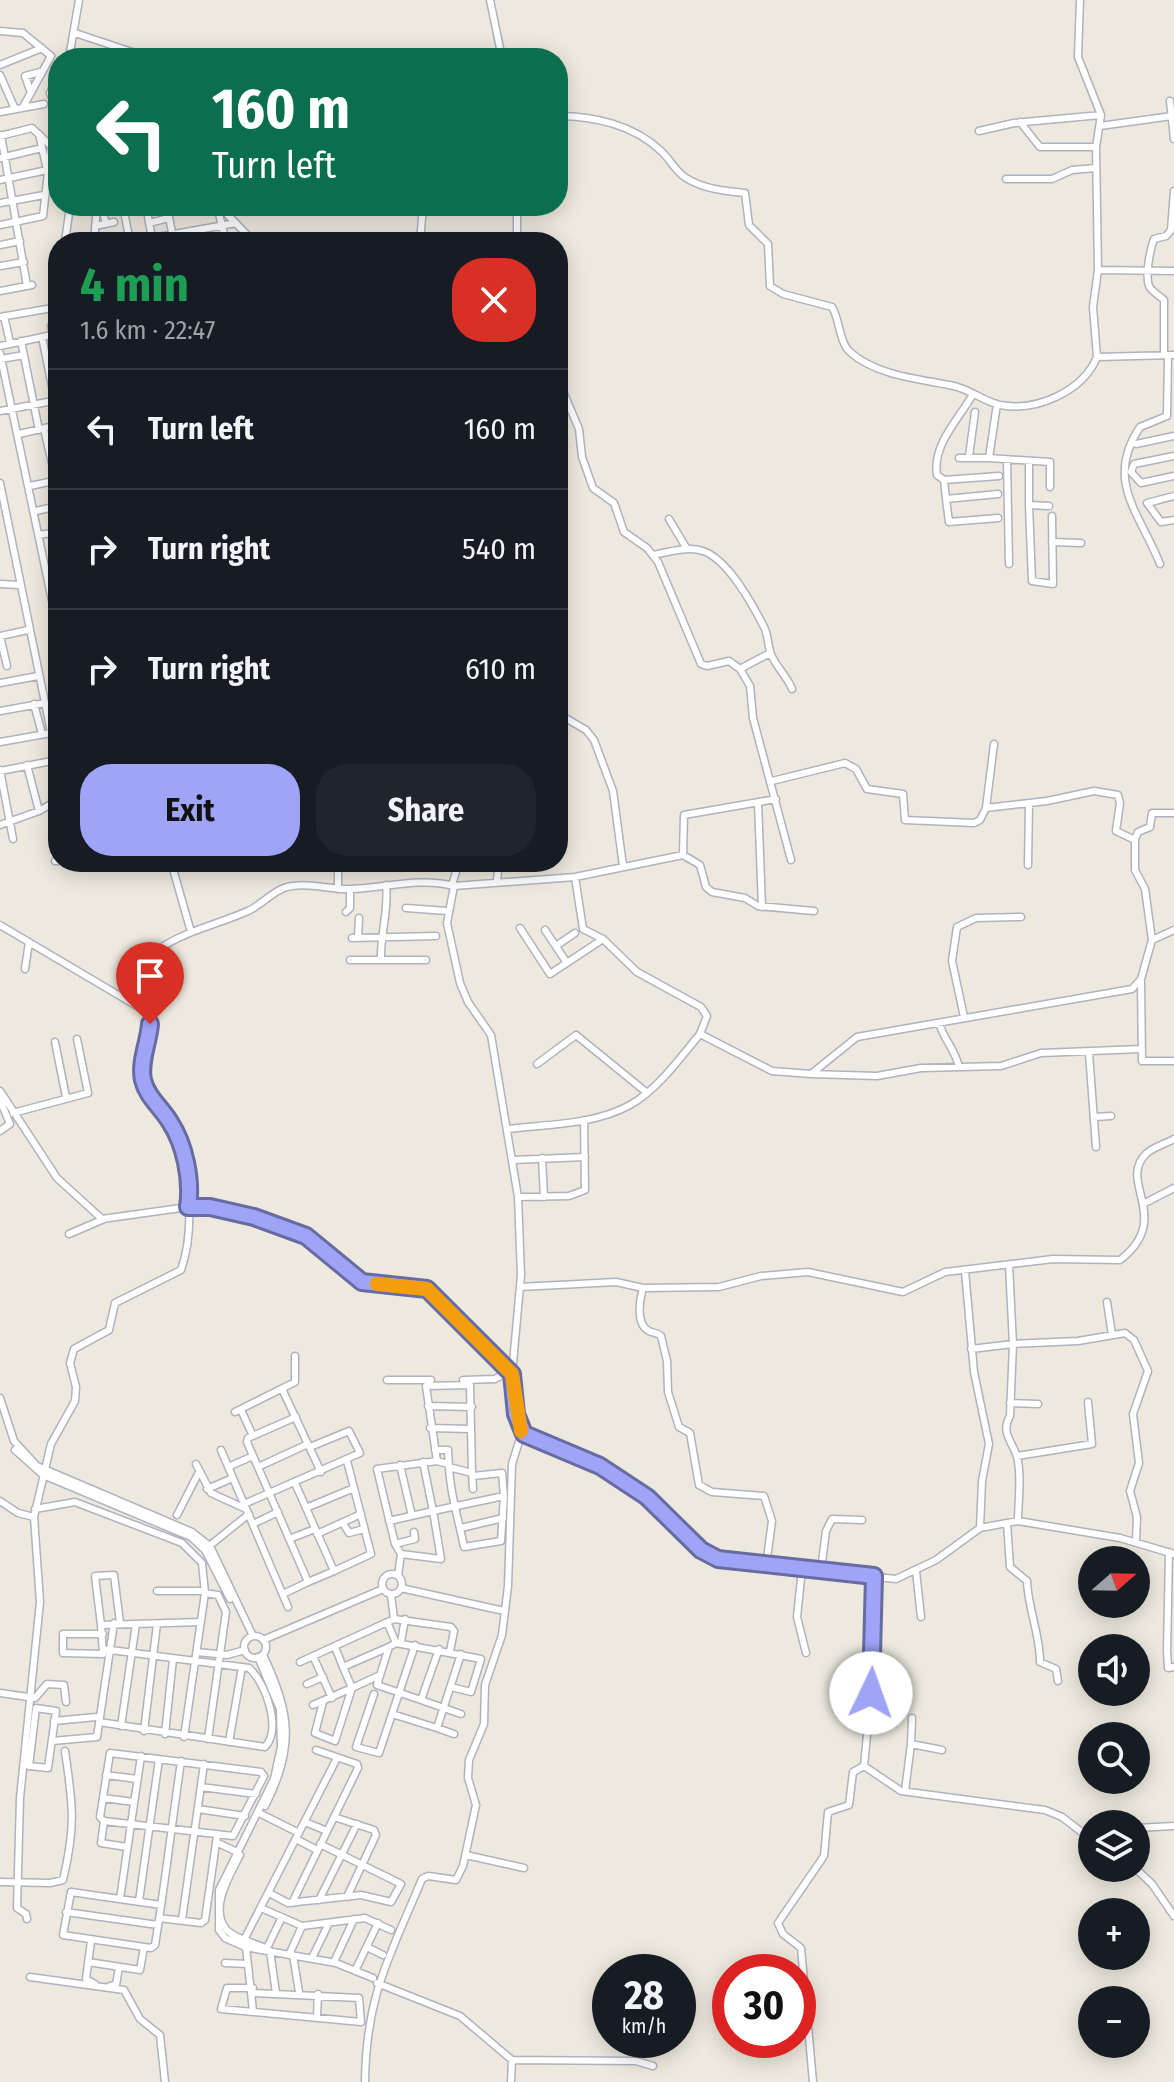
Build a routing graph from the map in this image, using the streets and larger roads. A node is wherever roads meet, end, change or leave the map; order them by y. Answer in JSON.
{"nodes":[{"id":1,"x":79,"y":0,"type":"edge"},
{"id":2,"x":490,"y":0,"type":"edge"},
{"id":3,"x":1080,"y":0,"type":"edge"},
{"id":4,"x":2,"y":32,"type":"edge"},
{"id":5,"x":75,"y":33,"type":"junction"},
{"id":6,"x":42,"y":48,"type":"junction"},
{"id":7,"x":71,"y":48,"type":"edge"},
{"id":8,"x":120,"y":48,"type":"edge"},
{"id":9,"x":500,"y":48,"type":"edge"},
{"id":10,"x":48,"y":55,"type":"edge"},
{"id":11,"x":48,"y":64,"type":"edge"},
{"id":12,"x":0,"y":65,"type":"edge"},
{"id":13,"x":40,"y":72,"type":"junction"},
{"id":14,"x":0,"y":75,"type":"edge"},
{"id":15,"x":31,"y":93,"type":"junction"},
{"id":16,"x":1170,"y":101,"type":"dead end"},
{"id":17,"x":44,"y":104,"type":"dead end"},
{"id":18,"x":23,"y":107,"type":"junction"},
{"id":19,"x":15,"y":109,"type":"junction"},
{"id":20,"x":0,"y":112,"type":"edge"},
{"id":21,"x":1101,"y":115,"type":"junction"},
{"id":22,"x":568,"y":116,"type":"edge"},
{"id":23,"x":1172,"y":116,"type":"junction"},
{"id":24,"x":1020,"y":122,"type":"junction"},
{"id":25,"x":1100,"y":126,"type":"junction"},
{"id":26,"x":979,"y":131,"type":"dead end"},
{"id":27,"x":39,"y":134,"type":"junction"},
{"id":28,"x":0,"y":136,"type":"edge"},
{"id":29,"x":1174,"y":139,"type":"edge"},
{"id":30,"x":48,"y":142,"type":"edge"},
{"id":31,"x":1096,"y":147,"type":"junction"},
{"id":32,"x":42,"y":148,"type":"junction"},
{"id":33,"x":2,"y":158,"type":"edge"},
{"id":34,"x":48,"y":161,"type":"edge"},
{"id":35,"x":1096,"y":168,"type":"junction"},
{"id":36,"x":47,"y":170,"type":"junction"},
{"id":37,"x":4,"y":179,"type":"edge"},
{"id":38,"x":1006,"y":179,"type":"dead end"},
{"id":39,"x":1174,"y":191,"type":"edge"},
{"id":40,"x":44,"y":195,"type":"junction"},
{"id":41,"x":12,"y":200,"type":"junction"},
{"id":42,"x":0,"y":203,"type":"edge"},
{"id":43,"x":97,"y":216,"type":"edge"},
{"id":44,"x":106,"y":216,"type":"edge"},
{"id":45,"x":148,"y":216,"type":"edge"},
{"id":46,"x":220,"y":216,"type":"edge"},
{"id":47,"x":229,"y":216,"type":"edge"},
{"id":48,"x":169,"y":218,"type":"joint"},
{"id":49,"x":16,"y":223,"type":"junction"},
{"id":50,"x":149,"y":223,"type":"junction"},
{"id":51,"x":236,"y":223,"type":"junction"},
{"id":52,"x":221,"y":224,"type":"junction"},
{"id":53,"x":0,"y":225,"type":"edge"},
{"id":54,"x":95,"y":226,"type":"junction"},
{"id":55,"x":95,"y":232,"type":"edge"},
{"id":56,"x":151,"y":232,"type":"edge"},
{"id":57,"x":172,"y":232,"type":"edge"},
{"id":58,"x":177,"y":232,"type":"edge"},
{"id":59,"x":223,"y":232,"type":"edge"},
{"id":60,"x":245,"y":232,"type":"edge"},
{"id":61,"x":0,"y":235,"type":"edge"},
{"id":62,"x":20,"y":241,"type":"junction"},
{"id":63,"x":1,"y":245,"type":"edge"},
{"id":64,"x":24,"y":262,"type":"junction"},
{"id":65,"x":0,"y":266,"type":"edge"},
{"id":66,"x":1098,"y":270,"type":"junction"},
{"id":67,"x":1174,"y":271,"type":"edge"},
{"id":68,"x":1150,"y":272,"type":"junction"},
{"id":69,"x":0,"y":291,"type":"edge"},
{"id":70,"x":48,"y":309,"type":"edge"},
{"id":71,"x":2,"y":317,"type":"edge"},
{"id":72,"x":48,"y":336,"type":"edge"},
{"id":73,"x":42,"y":337,"type":"junction"},
{"id":74,"x":21,"y":341,"type":"junction"},
{"id":75,"x":10,"y":343,"type":"junction"},
{"id":76,"x":0,"y":346,"type":"edge"},
{"id":77,"x":24,"y":355,"type":"junction"},
{"id":78,"x":1169,"y":355,"type":"edge"},
{"id":79,"x":1,"y":356,"type":"edge"},
{"id":80,"x":1097,"y":357,"type":"junction"},
{"id":81,"x":47,"y":358,"type":"edge"},
{"id":82,"x":973,"y":394,"type":"junction"},
{"id":83,"x":48,"y":402,"type":"edge"},
{"id":84,"x":568,"y":403,"type":"edge"},
{"id":85,"x":997,"y":404,"type":"junction"},
{"id":86,"x":34,"y":405,"type":"junction"},
{"id":87,"x":12,"y":409,"type":"junction"},
{"id":88,"x":0,"y":411,"type":"edge"},
{"id":89,"x":975,"y":412,"type":"dead end"},
{"id":90,"x":48,"y":428,"type":"edge"},
{"id":91,"x":42,"y":429,"type":"junction"},
{"id":92,"x":19,"y":434,"type":"junction"},
{"id":93,"x":1174,"y":436,"type":"edge"},
{"id":94,"x":48,"y":442,"type":"edge"},
{"id":95,"x":1136,"y":444,"type":"dead end"},
{"id":96,"x":969,"y":456,"type":"junction"},
{"id":97,"x":1174,"y":456,"type":"edge"},
{"id":98,"x":959,"y":458,"type":"dead end"},
{"id":99,"x":989,"y":458,"type":"junction"},
{"id":100,"x":1007,"y":460,"type":"junction"},
{"id":101,"x":1029,"y":461,"type":"junction"},
{"id":102,"x":999,"y":476,"type":"dead end"},
{"id":103,"x":1174,"y":476,"type":"edge"},
{"id":104,"x":944,"y":480,"type":"junction"},
{"id":105,"x":48,"y":482,"type":"edge"},
{"id":106,"x":0,"y":483,"type":"edge"},
{"id":107,"x":30,"y":486,"type":"junction"},
{"id":108,"x":1050,"y":487,"type":"dead end"},
{"id":109,"x":998,"y":494,"type":"dead end"},
{"id":110,"x":1174,"y":496,"type":"edge"},
{"id":111,"x":946,"y":499,"type":"junction"},
{"id":112,"x":1029,"y":505,"type":"junction"},
{"id":113,"x":1049,"y":506,"type":"dead end"},
{"id":114,"x":48,"y":508,"type":"edge"},
{"id":115,"x":36,"y":511,"type":"junction"},
{"id":116,"x":1052,"y":516,"type":"dead end"},
{"id":117,"x":998,"y":518,"type":"dead end"},
{"id":118,"x":669,"y":519,"type":"dead end"},
{"id":119,"x":1174,"y":520,"type":"edge"},
{"id":120,"x":48,"y":534,"type":"edge"},
{"id":121,"x":39,"y":535,"type":"junction"},
{"id":122,"x":0,"y":541,"type":"edge"},
{"id":123,"x":10,"y":541,"type":"junction"},
{"id":124,"x":1052,"y":542,"type":"junction"},
{"id":125,"x":1081,"y":543,"type":"dead end"},
{"id":126,"x":687,"y":549,"type":"junction"},
{"id":127,"x":653,"y":555,"type":"junction"},
{"id":128,"x":48,"y":559,"type":"edge"},
{"id":129,"x":43,"y":560,"type":"junction"},
{"id":130,"x":1009,"y":564,"type":"dead end"},
{"id":131,"x":1160,"y":564,"type":"dead end"},
{"id":132,"x":0,"y":584,"type":"edge"},
{"id":133,"x":20,"y":585,"type":"junction"},
{"id":134,"x":47,"y":586,"type":"edge"},
{"id":135,"x":28,"y":630,"type":"junction"},
{"id":136,"x":770,"y":653,"type":"junction"},
{"id":137,"x":7,"y":666,"type":"dead end"},
{"id":138,"x":740,"y":669,"type":"junction"},
{"id":139,"x":38,"y":676,"type":"junction"},
{"id":140,"x":0,"y":683,"type":"edge"},
{"id":141,"x":792,"y":689,"type":"dead end"},
{"id":142,"x":45,"y":703,"type":"junction"},
{"id":143,"x":34,"y":704,"type":"junction"},
{"id":144,"x":0,"y":711,"type":"edge"},
{"id":145,"x":48,"y":718,"type":"edge"},
{"id":146,"x":568,"y":720,"type":"edge"},
{"id":147,"x":48,"y":733,"type":"edge"},
{"id":148,"x":42,"y":734,"type":"junction"},
{"id":149,"x":0,"y":742,"type":"edge"},
{"id":150,"x":994,"y":744,"type":"dead end"},
{"id":151,"x":48,"y":764,"type":"edge"},
{"id":152,"x":27,"y":765,"type":"junction"},
{"id":153,"x":0,"y":770,"type":"edge"},
{"id":154,"x":772,"y":781,"type":"junction"},
{"id":155,"x":776,"y":799,"type":"junction"},
{"id":156,"x":758,"y":802,"type":"junction"},
{"id":157,"x":1029,"y":803,"type":"junction"},
{"id":158,"x":48,"y":806,"type":"edge"},
{"id":159,"x":986,"y":808,"type":"junction"},
{"id":160,"x":39,"y":811,"type":"junction"},
{"id":161,"x":1174,"y":813,"type":"edge"},
{"id":162,"x":10,"y":822,"type":"junction"},
{"id":163,"x":0,"y":825,"type":"edge"},
{"id":164,"x":13,"y":839,"type":"dead end"},
{"id":165,"x":1135,"y":839,"type":"junction"},
{"id":166,"x":683,"y":855,"type":"junction"},
{"id":167,"x":791,"y":860,"type":"dead end"},
{"id":168,"x":1028,"y":865,"type":"dead end"},
{"id":169,"x":623,"y":866,"type":"junction"},
{"id":170,"x":174,"y":872,"type":"edge"},
{"id":171,"x":338,"y":872,"type":"edge"},
{"id":172,"x":456,"y":872,"type":"edge"},
{"id":173,"x":498,"y":872,"type":"edge"},
{"id":174,"x":575,"y":877,"type":"junction"},
{"id":175,"x":497,"y":880,"type":"junction"},
{"id":176,"x":386,"y":885,"type":"junction"},
{"id":177,"x":453,"y":886,"type":"junction"},
{"id":178,"x":338,"y":889,"type":"junction"},
{"id":179,"x":350,"y":889,"type":"junction"},
{"id":180,"x":762,"y":907,"type":"junction"},
{"id":181,"x":406,"y":908,"type":"dead end"},
{"id":182,"x":447,"y":911,"type":"junction"},
{"id":183,"x":814,"y":911,"type":"dead end"},
{"id":184,"x":346,"y":912,"type":"dead end"},
{"id":185,"x":1021,"y":917,"type":"dead end"},
{"id":186,"x":359,"y":918,"type":"dead end"},
{"id":187,"x":0,"y":925,"type":"edge"},
{"id":188,"x":520,"y":928,"type":"dead end"},
{"id":189,"x":545,"y":930,"type":"dead end"},
{"id":190,"x":1174,"y":930,"type":"edge"},
{"id":191,"x":191,"y":932,"type":"junction"},
{"id":192,"x":575,"y":933,"type":"dead end"},
{"id":193,"x":436,"y":936,"type":"dead end"},
{"id":194,"x":381,"y":938,"type":"junction"},
{"id":195,"x":603,"y":939,"type":"junction"},
{"id":196,"x":1152,"y":940,"type":"junction"},
{"id":197,"x":29,"y":942,"type":"junction"},
{"id":198,"x":556,"y":946,"type":"junction"},
{"id":199,"x":350,"y":960,"type":"dead end"},
{"id":200,"x":381,"y":960,"type":"junction"},
{"id":201,"x":426,"y":960,"type":"dead end"},
{"id":202,"x":567,"y":963,"type":"junction"},
{"id":203,"x":25,"y":969,"type":"dead end"},
{"id":204,"x":1141,"y":979,"type":"junction"},
{"id":205,"x":124,"y":997,"type":"junction"},
{"id":206,"x":964,"y":1017,"type":"junction"},
{"id":207,"x":939,"y":1023,"type":"junction"},
{"id":208,"x":700,"y":1034,"type":"junction"},
{"id":209,"x":77,"y":1039,"type":"dead end"},
{"id":210,"x":55,"y":1042,"type":"dead end"},
{"id":211,"x":1141,"y":1049,"type":"junction"},
{"id":212,"x":1089,"y":1053,"type":"junction"},
{"id":213,"x":1174,"y":1061,"type":"edge"},
{"id":214,"x":537,"y":1064,"type":"dead end"},
{"id":215,"x":959,"y":1067,"type":"junction"},
{"id":216,"x":811,"y":1074,"type":"junction"},
{"id":217,"x":0,"y":1091,"type":"edge"},
{"id":218,"x":43,"y":1092,"type":"dead end"},
{"id":219,"x":646,"y":1092,"type":"junction"},
{"id":220,"x":66,"y":1097,"type":"junction"},
{"id":221,"x":0,"y":1100,"type":"edge"},
{"id":222,"x":45,"y":1102,"type":"junction"},
{"id":223,"x":13,"y":1113,"type":"junction"},
{"id":224,"x":1111,"y":1116,"type":"dead end"},
{"id":225,"x":1094,"y":1117,"type":"junction"},
{"id":226,"x":584,"y":1120,"type":"junction"},
{"id":227,"x":508,"y":1129,"type":"junction"},
{"id":228,"x":0,"y":1131,"type":"edge"},
{"id":229,"x":1174,"y":1139,"type":"edge"},
{"id":230,"x":1096,"y":1147,"type":"dead end"},
{"id":231,"x":585,"y":1157,"type":"junction"},
{"id":232,"x":542,"y":1158,"type":"junction"},
{"id":233,"x":513,"y":1160,"type":"junction"},
{"id":234,"x":1174,"y":1188,"type":"edge"},
{"id":235,"x":518,"y":1197,"type":"junction"},
{"id":236,"x":544,"y":1197,"type":"junction"},
{"id":237,"x":1145,"y":1203,"type":"junction"},
{"id":238,"x":188,"y":1207,"type":"junction"},
{"id":239,"x":104,"y":1219,"type":"junction"},
{"id":240,"x":69,"y":1234,"type":"dead end"},
{"id":241,"x":1009,"y":1265,"type":"junction"},
{"id":242,"x":965,"y":1271,"type":"junction"},
{"id":243,"x":520,"y":1287,"type":"junction"},
{"id":244,"x":643,"y":1288,"type":"junction"},
{"id":245,"x":1107,"y":1302,"type":"dead end"},
{"id":246,"x":1112,"y":1335,"type":"junction"},
{"id":247,"x":1013,"y":1344,"type":"junction"},
{"id":248,"x":971,"y":1349,"type":"junction"},
{"id":249,"x":295,"y":1356,"type":"dead end"},
{"id":250,"x":510,"y":1373,"type":"junction"},
{"id":251,"x":387,"y":1380,"type":"dead end"},
{"id":252,"x":283,"y":1391,"type":"junction"},
{"id":253,"x":0,"y":1398,"type":"edge"},
{"id":254,"x":1088,"y":1402,"type":"dead end"},
{"id":255,"x":1010,"y":1403,"type":"junction"},
{"id":256,"x":1038,"y":1404,"type":"dead end"},
{"id":257,"x":428,"y":1406,"type":"junction"},
{"id":258,"x":472,"y":1407,"type":"junction"},
{"id":259,"x":0,"y":1411,"type":"edge"},
{"id":260,"x":296,"y":1417,"type":"junction"},
{"id":261,"x":430,"y":1428,"type":"junction"},
{"id":262,"x":471,"y":1429,"type":"junction"},
{"id":263,"x":522,"y":1432,"type":"junction"},
{"id":264,"x":253,"y":1436,"type":"junction"},
{"id":265,"x":1006,"y":1436,"type":"junction"},
{"id":266,"x":988,"y":1437,"type":"junction"},
{"id":267,"x":309,"y":1446,"type":"junction"},
{"id":268,"x":221,"y":1450,"type":"dead end"},
{"id":269,"x":435,"y":1450,"type":"junction"},
{"id":270,"x":253,"y":1456,"type":"junction"},
{"id":271,"x":1017,"y":1456,"type":"junction"},
{"id":272,"x":347,"y":1461,"type":"junction"},
{"id":273,"x":437,"y":1461,"type":"junction"},
{"id":274,"x":423,"y":1462,"type":"junction"},
{"id":275,"x":196,"y":1464,"type":"dead end"},
{"id":276,"x":400,"y":1465,"type":"junction"},
{"id":277,"x":449,"y":1466,"type":"junction"},
{"id":278,"x":228,"y":1467,"type":"junction"},
{"id":279,"x":258,"y":1467,"type":"junction"},
{"id":280,"x":44,"y":1472,"type":"junction"},
{"id":281,"x":199,"y":1472,"type":"junction"},
{"id":282,"x":321,"y":1472,"type":"junction"},
{"id":283,"x":463,"y":1472,"type":"junction"},
{"id":284,"x":472,"y":1474,"type":"junction"},
{"id":285,"x":233,"y":1478,"type":"junction"},
{"id":286,"x":449,"y":1479,"type":"junction"},
{"id":287,"x":295,"y":1483,"type":"junction"},
{"id":288,"x":354,"y":1488,"type":"junction"},
{"id":289,"x":207,"y":1489,"type":"junction"},
{"id":290,"x":473,"y":1489,"type":"dead end"},
{"id":291,"x":269,"y":1493,"type":"junction"},
{"id":292,"x":504,"y":1496,"type":"junction"},
{"id":293,"x":0,"y":1501,"type":"edge"},
{"id":294,"x":456,"y":1507,"type":"junction"},
{"id":295,"x":306,"y":1508,"type":"junction"},
{"id":296,"x":246,"y":1509,"type":"junction"},
{"id":297,"x":433,"y":1511,"type":"junction"},
{"id":298,"x":278,"y":1512,"type":"junction"},
{"id":299,"x":34,"y":1513,"type":"junction"},
{"id":300,"x":361,"y":1514,"type":"junction"},
{"id":301,"x":177,"y":1515,"type":"dead end"},
{"id":302,"x":412,"y":1516,"type":"junction"},
{"id":303,"x":503,"y":1518,"type":"junction"},
{"id":304,"x":862,"y":1520,"type":"dead end"},
{"id":305,"x":389,"y":1521,"type":"junction"},
{"id":306,"x":1018,"y":1521,"type":"junction"},
{"id":307,"x":343,"y":1523,"type":"junction"},
{"id":308,"x":1007,"y":1523,"type":"junction"},
{"id":309,"x":253,"y":1524,"type":"junction"},
{"id":310,"x":461,"y":1528,"type":"junction"},
{"id":311,"x":980,"y":1528,"type":"junction"},
{"id":312,"x":364,"y":1529,"type":"junction"},
{"id":313,"x":316,"y":1531,"type":"junction"},
{"id":314,"x":289,"y":1539,"type":"junction"},
{"id":315,"x":1136,"y":1542,"type":"junction"},
{"id":316,"x":395,"y":1544,"type":"junction"},
{"id":317,"x":208,"y":1548,"type":"junction"},
{"id":318,"x":382,"y":1550,"type":"dead end"},
{"id":319,"x":1171,"y":1553,"type":"edge"},
{"id":320,"x":371,"y":1554,"type":"junction"},
{"id":321,"x":401,"y":1554,"type":"junction"},
{"id":322,"x":419,"y":1556,"type":"junction"},
{"id":323,"x":766,"y":1566,"type":"junction"},
{"id":324,"x":802,"y":1569,"type":"junction"},
{"id":325,"x":821,"y":1570,"type":"junction"},
{"id":326,"x":334,"y":1571,"type":"junction"},
{"id":327,"x":916,"y":1571,"type":"junction"},
{"id":328,"x":398,"y":1576,"type":"junction"},
{"id":329,"x":874,"y":1576,"type":"junction"},
{"id":330,"x":308,"y":1582,"type":"junction"},
{"id":331,"x":401,"y":1588,"type":"junction"},
{"id":332,"x":383,"y":1589,"type":"junction"},
{"id":333,"x":157,"y":1591,"type":"dead end"},
{"id":334,"x":205,"y":1592,"type":"junction"},
{"id":335,"x":283,"y":1594,"type":"junction"},
{"id":336,"x":391,"y":1595,"type":"junction"},
{"id":337,"x":288,"y":1607,"type":"dead end"},
{"id":338,"x":504,"y":1611,"type":"junction"},
{"id":339,"x":921,"y":1617,"type":"dead end"},
{"id":340,"x":405,"y":1619,"type":"junction"},
{"id":341,"x":390,"y":1620,"type":"junction"},
{"id":342,"x":201,"y":1622,"type":"junction"},
{"id":343,"x":117,"y":1623,"type":"junction"},
{"id":344,"x":136,"y":1624,"type":"junction"},
{"id":345,"x":157,"y":1624,"type":"junction"},
{"id":346,"x":101,"y":1625,"type":"junction"},
{"id":347,"x":103,"y":1634,"type":"junction"},
{"id":348,"x":251,"y":1637,"type":"junction"},
{"id":349,"x":263,"y":1640,"type":"junction"},
{"id":350,"x":395,"y":1644,"type":"junction"},
{"id":351,"x":415,"y":1645,"type":"junction"},
{"id":352,"x":335,"y":1647,"type":"junction"},
{"id":353,"x":103,"y":1649,"type":"junction"},
{"id":354,"x":112,"y":1649,"type":"junction"},
{"id":355,"x":439,"y":1649,"type":"junction"},
{"id":356,"x":245,"y":1650,"type":"junction"},
{"id":357,"x":450,"y":1651,"type":"junction"},
{"id":358,"x":197,"y":1652,"type":"junction"},
{"id":359,"x":132,"y":1653,"type":"junction"},
{"id":360,"x":806,"y":1653,"type":"dead end"},
{"id":361,"x":461,"y":1654,"type":"junction"},
{"id":362,"x":219,"y":1655,"type":"junction"},
{"id":363,"x":153,"y":1656,"type":"junction"},
{"id":364,"x":261,"y":1656,"type":"junction"},
{"id":365,"x":313,"y":1656,"type":"junction"},
{"id":366,"x":173,"y":1659,"type":"junction"},
{"id":367,"x":195,"y":1661,"type":"junction"},
{"id":368,"x":300,"y":1662,"type":"dead end"},
{"id":369,"x":219,"y":1664,"type":"junction"},
{"id":370,"x":242,"y":1667,"type":"junction"},
{"id":371,"x":343,"y":1667,"type":"junction"},
{"id":372,"x":1174,"y":1667,"type":"edge"},
{"id":373,"x":380,"y":1675,"type":"junction"},
{"id":374,"x":323,"y":1677,"type":"junction"},
{"id":375,"x":1058,"y":1681,"type":"dead end"},
{"id":376,"x":307,"y":1684,"type":"dead end"},
{"id":377,"x":377,"y":1685,"type":"junction"},
{"id":378,"x":451,"y":1687,"type":"junction"},
{"id":379,"x":354,"y":1688,"type":"junction"},
{"id":380,"x":0,"y":1693,"type":"edge"},
{"id":381,"x":399,"y":1693,"type":"junction"},
{"id":382,"x":374,"y":1694,"type":"junction"},
{"id":383,"x":332,"y":1698,"type":"junction"},
{"id":384,"x":31,"y":1699,"type":"junction"},
{"id":385,"x":421,"y":1700,"type":"junction"},
{"id":386,"x":66,"y":1702,"type":"dead end"},
{"id":387,"x":323,"y":1702,"type":"junction"},
{"id":388,"x":313,"y":1705,"type":"dead end"},
{"id":389,"x":444,"y":1708,"type":"junction"},
{"id":390,"x":392,"y":1714,"type":"junction"},
{"id":391,"x":461,"y":1714,"type":"dead end"},
{"id":392,"x":912,"y":1718,"type":"dead end"},
{"id":393,"x":98,"y":1720,"type":"junction"},
{"id":394,"x":54,"y":1721,"type":"junction"},
{"id":395,"x":121,"y":1726,"type":"junction"},
{"id":396,"x":437,"y":1728,"type":"junction"},
{"id":397,"x":144,"y":1731,"type":"junction"},
{"id":398,"x":165,"y":1734,"type":"junction"},
{"id":399,"x":454,"y":1734,"type":"dead end"},
{"id":400,"x":184,"y":1737,"type":"junction"},
{"id":401,"x":208,"y":1739,"type":"junction"},
{"id":402,"x":52,"y":1741,"type":"junction"},
{"id":403,"x":229,"y":1742,"type":"junction"},
{"id":404,"x":911,"y":1744,"type":"junction"},
{"id":405,"x":316,"y":1750,"type":"dead end"},
{"id":406,"x":942,"y":1750,"type":"dead end"},
{"id":407,"x":65,"y":1751,"type":"dead end"},
{"id":408,"x":141,"y":1756,"type":"junction"},
{"id":409,"x":337,"y":1758,"type":"junction"},
{"id":410,"x":159,"y":1759,"type":"junction"},
{"id":411,"x":181,"y":1761,"type":"junction"},
{"id":412,"x":204,"y":1764,"type":"junction"},
{"id":413,"x":864,"y":1766,"type":"junction"},
{"id":414,"x":106,"y":1775,"type":"junction"},
{"id":415,"x":137,"y":1779,"type":"junction"},
{"id":416,"x":201,"y":1787,"type":"junction"},
{"id":417,"x":905,"y":1791,"type":"junction"},
{"id":418,"x":256,"y":1794,"type":"junction"},
{"id":419,"x":103,"y":1798,"type":"junction"},
{"id":420,"x":134,"y":1802,"type":"junction"},
{"id":421,"x":198,"y":1809,"type":"junction"},
{"id":422,"x":261,"y":1814,"type":"junction"},
{"id":423,"x":245,"y":1816,"type":"junction"},
{"id":424,"x":334,"y":1817,"type":"junction"},
{"id":425,"x":104,"y":1821,"type":"junction"},
{"id":426,"x":305,"y":1822,"type":"junction"},
{"id":427,"x":130,"y":1824,"type":"junction"},
{"id":428,"x":357,"y":1824,"type":"junction"},
{"id":429,"x":1174,"y":1826,"type":"edge"},
{"id":430,"x":150,"y":1827,"type":"junction"},
{"id":431,"x":1150,"y":1827,"type":"edge"},
{"id":432,"x":1078,"y":1829,"type":"edge"},
{"id":433,"x":171,"y":1830,"type":"junction"},
{"id":434,"x":327,"y":1831,"type":"junction"},
{"id":435,"x":194,"y":1833,"type":"junction"},
{"id":436,"x":297,"y":1836,"type":"junction"},
{"id":437,"x":217,"y":1839,"type":"junction"},
{"id":438,"x":127,"y":1847,"type":"junction"},
{"id":439,"x":319,"y":1847,"type":"junction"},
{"id":440,"x":239,"y":1853,"type":"junction"},
{"id":441,"x":341,"y":1854,"type":"junction"},
{"id":442,"x":466,"y":1855,"type":"junction"},
{"id":443,"x":362,"y":1865,"type":"junction"},
{"id":444,"x":524,"y":1868,"type":"dead end"},
{"id":445,"x":0,"y":1882,"type":"edge"},
{"id":446,"x":18,"y":1882,"type":"junction"},
{"id":447,"x":1150,"y":1882,"type":"edge"},
{"id":448,"x":269,"y":1893,"type":"junction"},
{"id":449,"x":347,"y":1897,"type":"junction"},
{"id":450,"x":120,"y":1899,"type":"junction"},
{"id":451,"x":319,"y":1900,"type":"junction"},
{"id":452,"x":139,"y":1901,"type":"junction"},
{"id":453,"x":292,"y":1903,"type":"junction"},
{"id":454,"x":161,"y":1905,"type":"junction"},
{"id":455,"x":261,"y":1908,"type":"junction"},
{"id":456,"x":66,"y":1912,"type":"junction"},
{"id":457,"x":1174,"y":1916,"type":"edge"},
{"id":458,"x":282,"y":1917,"type":"junction"},
{"id":459,"x":27,"y":1919,"type":"dead end"},
{"id":460,"x":354,"y":1919,"type":"junction"},
{"id":461,"x":182,"y":1920,"type":"junction"},
{"id":462,"x":159,"y":1922,"type":"junction"},
{"id":463,"x":329,"y":1923,"type":"junction"},
{"id":464,"x":378,"y":1923,"type":"junction"},
{"id":465,"x":302,"y":1926,"type":"junction"},
{"id":466,"x":391,"y":1930,"type":"dead end"},
{"id":467,"x":245,"y":1938,"type":"junction"},
{"id":468,"x":91,"y":1941,"type":"junction"},
{"id":469,"x":144,"y":1947,"type":"junction"},
{"id":470,"x":245,"y":1947,"type":"junction"},
{"id":471,"x":367,"y":1947,"type":"junction"},
{"id":472,"x":268,"y":1951,"type":"junction"},
{"id":473,"x":291,"y":1955,"type":"junction"},
{"id":474,"x":383,"y":1955,"type":"dead end"},
{"id":475,"x":312,"y":1958,"type":"junction"},
{"id":476,"x":88,"y":1962,"type":"junction"},
{"id":477,"x":334,"y":1962,"type":"junction"},
{"id":478,"x":225,"y":1963,"type":"dead end"},
{"id":479,"x":247,"y":1964,"type":"junction"},
{"id":480,"x":119,"y":1967,"type":"junction"},
{"id":481,"x":355,"y":1971,"type":"junction"},
{"id":482,"x":30,"y":1977,"type":"dead end"},
{"id":483,"x":375,"y":1981,"type":"junction"},
{"id":484,"x":253,"y":1990,"type":"junction"},
{"id":485,"x":299,"y":1992,"type":"junction"},
{"id":486,"x":276,"y":1993,"type":"junction"},
{"id":487,"x":318,"y":1994,"type":"junction"},
{"id":488,"x":253,"y":2011,"type":"junction"},
{"id":489,"x":317,"y":2017,"type":"junction"},
{"id":490,"x":512,"y":2060,"type":"junction"},
{"id":491,"x":653,"y":2066,"type":"dead end"},
{"id":492,"x":165,"y":2082,"type":"edge"},
{"id":493,"x":365,"y":2082,"type":"edge"},
{"id":494,"x":511,"y":2082,"type":"edge"},
{"id":495,"x":813,"y":2082,"type":"edge"}],
"edges":[{"from":1,"to":5,"type":"street"},
{"from":2,"to":9,"type":"street"},
{"from":3,"to":21,"type":"street"},
{"from":4,"to":6,"type":"street"},
{"from":5,"to":7,"type":"street"},
{"from":5,"to":8,"type":"street"},
{"from":6,"to":10,"type":"street"},
{"from":6,"to":12,"type":"street"},
{"from":11,"to":13,"type":"street"},
{"from":13,"to":15,"type":"street"},
{"from":13,"to":15,"type":"street"},
{"from":14,"to":19,"type":"street"},
{"from":15,"to":18,"type":"street"},
{"from":16,"to":23,"type":"street"},
{"from":17,"to":18,"type":"street"},
{"from":18,"to":19,"type":"street"},
{"from":19,"to":20,"type":"street"},
{"from":21,"to":24,"type":"street"},
{"from":21,"to":25,"type":"street"},
{"from":22,"to":82,"type":"street"},
{"from":23,"to":25,"type":"street"},
{"from":23,"to":29,"type":"street"},
{"from":24,"to":26,"type":"street"},
{"from":24,"to":31,"type":"street"},
{"from":25,"to":31,"type":"street"},
{"from":27,"to":28,"type":"street"},
{"from":27,"to":30,"type":"street"},
{"from":27,"to":32,"type":"street"},
{"from":28,"to":33,"type":"street"},
{"from":31,"to":35,"type":"street"},
{"from":32,"to":33,"type":"street"},
{"from":32,"to":36,"type":"street"},
{"from":33,"to":37,"type":"street"},
{"from":34,"to":36,"type":"street"},
{"from":35,"to":38,"type":"street"},
{"from":35,"to":66,"type":"street"},
{"from":36,"to":37,"type":"street"},
{"from":36,"to":40,"type":"street"},
{"from":37,"to":41,"type":"street"},
{"from":39,"to":68,"type":"street"},
{"from":40,"to":41,"type":"street"},
{"from":40,"to":49,"type":"street"},
{"from":41,"to":42,"type":"street"},
{"from":41,"to":49,"type":"street"},
{"from":43,"to":54,"type":"street"},
{"from":44,"to":54,"type":"street"},
{"from":45,"to":50,"type":"street"},
{"from":46,"to":52,"type":"street"},
{"from":47,"to":51,"type":"street"},
{"from":48,"to":50,"type":"street"},
{"from":48,"to":57,"type":"street"},
{"from":49,"to":53,"type":"street"},
{"from":49,"to":62,"type":"street"},
{"from":50,"to":56,"type":"street"},
{"from":51,"to":52,"type":"street"},
{"from":51,"to":60,"type":"street"},
{"from":52,"to":58,"type":"street"},
{"from":52,"to":59,"type":"street"},
{"from":54,"to":55,"type":"street"},
{"from":61,"to":63,"type":"street"},
{"from":62,"to":63,"type":"street"},
{"from":62,"to":64,"type":"street"},
{"from":64,"to":65,"type":"street"},
{"from":64,"to":69,"type":"street"},
{"from":66,"to":68,"type":"street"},
{"from":66,"to":80,"type":"street"},
{"from":67,"to":68,"type":"street"},
{"from":68,"to":78,"type":"street"},
{"from":70,"to":71,"type":"street"},
{"from":71,"to":75,"type":"street"},
{"from":72,"to":73,"type":"street"},
{"from":73,"to":74,"type":"street"},
{"from":73,"to":81,"type":"street"},
{"from":74,"to":75,"type":"street"},
{"from":74,"to":77,"type":"street"},
{"from":75,"to":76,"type":"street"},
{"from":77,"to":79,"type":"street"},
{"from":77,"to":86,"type":"street"},
{"from":78,"to":80,"type":"street"},
{"from":78,"to":131,"type":"street"},
{"from":79,"to":87,"type":"street"},
{"from":80,"to":85,"type":"street"},
{"from":82,"to":85,"type":"street"},
{"from":82,"to":104,"type":"street"},
{"from":83,"to":86,"type":"street"},
{"from":84,"to":127,"type":"street"},
{"from":85,"to":99,"type":"street"},
{"from":86,"to":87,"type":"street"},
{"from":86,"to":91,"type":"street"},
{"from":87,"to":88,"type":"street"},
{"from":87,"to":92,"type":"street"},
{"from":89,"to":96,"type":"street"},
{"from":90,"to":91,"type":"street"},
{"from":91,"to":92,"type":"street"},
{"from":91,"to":94,"type":"street"},
{"from":92,"to":107,"type":"street"},
{"from":93,"to":95,"type":"street"},
{"from":96,"to":98,"type":"street"},
{"from":96,"to":99,"type":"street"},
{"from":97,"to":103,"type":"street"},
{"from":99,"to":100,"type":"street"},
{"from":100,"to":101,"type":"street"},
{"from":100,"to":130,"type":"street"},
{"from":101,"to":108,"type":"street"},
{"from":101,"to":112,"type":"street"},
{"from":102,"to":104,"type":"street"},
{"from":104,"to":111,"type":"street"},
{"from":105,"to":107,"type":"street"},
{"from":106,"to":123,"type":"street"},
{"from":107,"to":115,"type":"street"},
{"from":109,"to":111,"type":"street"},
{"from":110,"to":119,"type":"street"},
{"from":111,"to":117,"type":"street"},
{"from":112,"to":113,"type":"street"},
{"from":112,"to":124,"type":"street"},
{"from":114,"to":115,"type":"street"},
{"from":115,"to":121,"type":"street"},
{"from":116,"to":124,"type":"street"},
{"from":118,"to":126,"type":"street"},
{"from":120,"to":121,"type":"street"},
{"from":121,"to":129,"type":"street"},
{"from":122,"to":123,"type":"street"},
{"from":123,"to":133,"type":"street"},
{"from":124,"to":125,"type":"street"},
{"from":126,"to":127,"type":"street"},
{"from":126,"to":136,"type":"street"},
{"from":127,"to":138,"type":"street"},
{"from":128,"to":129,"type":"street"},
{"from":129,"to":134,"type":"street"},
{"from":132,"to":133,"type":"street"},
{"from":133,"to":135,"type":"street"},
{"from":135,"to":137,"type":"street"},
{"from":135,"to":139,"type":"street"},
{"from":136,"to":138,"type":"street"},
{"from":136,"to":141,"type":"street"},
{"from":138,"to":154,"type":"street"},
{"from":139,"to":140,"type":"street"},
{"from":139,"to":142,"type":"street"},
{"from":142,"to":143,"type":"street"},
{"from":142,"to":145,"type":"street"},
{"from":143,"to":144,"type":"street"},
{"from":143,"to":148,"type":"street"},
{"from":146,"to":169,"type":"street"},
{"from":147,"to":148,"type":"street"},
{"from":148,"to":149,"type":"street"},
{"from":150,"to":159,"type":"street"},
{"from":151,"to":152,"type":"street"},
{"from":152,"to":153,"type":"street"},
{"from":152,"to":160,"type":"street"},
{"from":153,"to":162,"type":"street"},
{"from":154,"to":155,"type":"street"},
{"from":154,"to":159,"type":"street"},
{"from":155,"to":156,"type":"street"},
{"from":155,"to":167,"type":"street"},
{"from":156,"to":166,"type":"street"},
{"from":156,"to":180,"type":"street"},
{"from":157,"to":159,"type":"street"},
{"from":157,"to":165,"type":"street"},
{"from":157,"to":168,"type":"street"},
{"from":158,"to":160,"type":"street"},
{"from":160,"to":162,"type":"street"},
{"from":161,"to":165,"type":"street"},
{"from":162,"to":163,"type":"street"},
{"from":162,"to":164,"type":"street"},
{"from":165,"to":196,"type":"street"},
{"from":166,"to":169,"type":"street"},
{"from":166,"to":180,"type":"street"},
{"from":169,"to":174,"type":"street"},
{"from":170,"to":191,"type":"street"},
{"from":171,"to":178,"type":"street"},
{"from":172,"to":177,"type":"street"},
{"from":173,"to":175,"type":"street"},
{"from":174,"to":175,"type":"street"},
{"from":174,"to":195,"type":"street"},
{"from":175,"to":177,"type":"street"},
{"from":176,"to":177,"type":"street"},
{"from":176,"to":179,"type":"street"},
{"from":176,"to":194,"type":"street"},
{"from":177,"to":182,"type":"street"},
{"from":178,"to":179,"type":"street"},
{"from":178,"to":191,"type":"street"},
{"from":179,"to":184,"type":"street"},
{"from":180,"to":183,"type":"street"},
{"from":181,"to":182,"type":"street"},
{"from":182,"to":227,"type":"street"},
{"from":185,"to":206,"type":"street"},
{"from":186,"to":194,"type":"street"},
{"from":187,"to":197,"type":"street"},
{"from":188,"to":202,"type":"street"},
{"from":189,"to":198,"type":"street"},
{"from":190,"to":196,"type":"street"},
{"from":191,"to":205,"type":"street"},
{"from":192,"to":198,"type":"street"},
{"from":193,"to":194,"type":"street"},
{"from":194,"to":200,"type":"street"},
{"from":195,"to":202,"type":"street"},
{"from":195,"to":208,"type":"street"},
{"from":196,"to":204,"type":"street"},
{"from":197,"to":203,"type":"street"},
{"from":197,"to":205,"type":"street"},
{"from":198,"to":202,"type":"street"},
{"from":199,"to":200,"type":"street"},
{"from":200,"to":201,"type":"street"},
{"from":204,"to":206,"type":"street"},
{"from":204,"to":211,"type":"street"},
{"from":205,"to":238,"type":"street"},
{"from":206,"to":207,"type":"street"},
{"from":207,"to":215,"type":"street"},
{"from":207,"to":216,"type":"street"},
{"from":208,"to":216,"type":"street"},
{"from":208,"to":219,"type":"street"},
{"from":209,"to":220,"type":"street"},
{"from":210,"to":220,"type":"street"},
{"from":211,"to":212,"type":"street"},
{"from":211,"to":213,"type":"street"},
{"from":212,"to":215,"type":"street"},
{"from":212,"to":225,"type":"street"},
{"from":214,"to":219,"type":"street"},
{"from":215,"to":216,"type":"street"},
{"from":217,"to":223,"type":"street"},
{"from":218,"to":222,"type":"street"},
{"from":219,"to":226,"type":"street"},
{"from":220,"to":222,"type":"street"},
{"from":221,"to":228,"type":"street"},
{"from":222,"to":223,"type":"street"},
{"from":223,"to":239,"type":"street"},
{"from":224,"to":225,"type":"street"},
{"from":225,"to":230,"type":"street"},
{"from":226,"to":227,"type":"street"},
{"from":226,"to":231,"type":"street"},
{"from":227,"to":233,"type":"street"},
{"from":229,"to":237,"type":"street"},
{"from":231,"to":232,"type":"street"},
{"from":231,"to":236,"type":"street"},
{"from":232,"to":233,"type":"street"},
{"from":232,"to":236,"type":"street"},
{"from":233,"to":235,"type":"street"},
{"from":234,"to":237,"type":"street"},
{"from":235,"to":236,"type":"street"},
{"from":235,"to":243,"type":"street"},
{"from":237,"to":241,"type":"street"},
{"from":238,"to":239,"type":"street"},
{"from":238,"to":250,"type":"street"},
{"from":238,"to":280,"type":"street"},
{"from":239,"to":240,"type":"street"},
{"from":241,"to":242,"type":"street"},
{"from":241,"to":247,"type":"street"},
{"from":242,"to":244,"type":"street"},
{"from":242,"to":248,"type":"street"},
{"from":243,"to":244,"type":"street"},
{"from":243,"to":250,"type":"street"},
{"from":244,"to":323,"type":"street"},
{"from":245,"to":246,"type":"street"},
{"from":246,"to":247,"type":"street"},
{"from":246,"to":315,"type":"street"},
{"from":247,"to":248,"type":"street"},
{"from":247,"to":255,"type":"street"},
{"from":248,"to":266,"type":"street"},
{"from":249,"to":252,"type":"street"},
{"from":250,"to":251,"type":"street"},
{"from":250,"to":263,"type":"street"},
{"from":252,"to":260,"type":"street"},
{"from":252,"to":264,"type":"street"},
{"from":253,"to":280,"type":"street"},
{"from":254,"to":271,"type":"street"},
{"from":255,"to":256,"type":"street"},
{"from":255,"to":265,"type":"street"},
{"from":257,"to":258,"type":"street"},
{"from":257,"to":258,"type":"street"},
{"from":257,"to":261,"type":"street"},
{"from":258,"to":262,"type":"street"},
{"from":259,"to":280,"type":"street"},
{"from":260,"to":264,"type":"street"},
{"from":260,"to":267,"type":"street"},
{"from":261,"to":262,"type":"street"},
{"from":261,"to":269,"type":"street"},
{"from":262,"to":284,"type":"street"},
{"from":263,"to":323,"type":"street"},
{"from":263,"to":338,"type":"street"},
{"from":264,"to":270,"type":"street"},
{"from":265,"to":266,"type":"street"},
{"from":265,"to":271,"type":"street"},
{"from":266,"to":311,"type":"street"},
{"from":267,"to":272,"type":"street"},
{"from":267,"to":279,"type":"street"},
{"from":267,"to":282,"type":"street"},
{"from":268,"to":278,"type":"street"},
{"from":269,"to":273,"type":"street"},
{"from":269,"to":277,"type":"street"},
{"from":270,"to":278,"type":"street"},
{"from":270,"to":279,"type":"street"},
{"from":271,"to":306,"type":"street"},
{"from":272,"to":282,"type":"street"},
{"from":272,"to":288,"type":"street"},
{"from":273,"to":274,"type":"street"},
{"from":273,"to":277,"type":"street"},
{"from":274,"to":276,"type":"street"},
{"from":274,"to":297,"type":"street"},
{"from":275,"to":281,"type":"street"},
{"from":276,"to":302,"type":"street"},
{"from":276,"to":305,"type":"street"},
{"from":277,"to":283,"type":"street"},
{"from":277,"to":286,"type":"street"},
{"from":278,"to":285,"type":"street"},
{"from":279,"to":291,"type":"street"},
{"from":280,"to":299,"type":"street"},
{"from":280,"to":317,"type":"street"},
{"from":281,"to":289,"type":"street"},
{"from":281,"to":301,"type":"street"},
{"from":282,"to":287,"type":"street"},
{"from":283,"to":284,"type":"street"},
{"from":283,"to":286,"type":"street"},
{"from":284,"to":290,"type":"street"},
{"from":284,"to":292,"type":"street"},
{"from":285,"to":289,"type":"street"},
{"from":285,"to":296,"type":"street"},
{"from":286,"to":294,"type":"street"},
{"from":287,"to":291,"type":"street"},
{"from":287,"to":295,"type":"street"},
{"from":288,"to":295,"type":"street"},
{"from":288,"to":300,"type":"street"},
{"from":289,"to":296,"type":"street"},
{"from":291,"to":296,"type":"street"},
{"from":291,"to":298,"type":"street"},
{"from":292,"to":294,"type":"street"},
{"from":292,"to":303,"type":"street"},
{"from":293,"to":299,"type":"street"},
{"from":294,"to":297,"type":"street"},
{"from":294,"to":310,"type":"street"},
{"from":295,"to":313,"type":"street"},
{"from":296,"to":309,"type":"street"},
{"from":296,"to":317,"type":"street"},
{"from":297,"to":302,"type":"street"},
{"from":297,"to":322,"type":"street"},
{"from":298,"to":309,"type":"street"},
{"from":298,"to":314,"type":"street"},
{"from":299,"to":334,"type":"street"},
{"from":299,"to":384,"type":"street"},
{"from":300,"to":307,"type":"street"},
{"from":300,"to":312,"type":"street"},
{"from":302,"to":305,"type":"street"},
{"from":303,"to":310,"type":"street"},
{"from":303,"to":310,"type":"street"},
{"from":304,"to":325,"type":"street"},
{"from":305,"to":316,"type":"street"},
{"from":306,"to":308,"type":"street"},
{"from":306,"to":315,"type":"street"},
{"from":307,"to":312,"type":"street"},
{"from":307,"to":313,"type":"street"},
{"from":308,"to":311,"type":"street"},
{"from":308,"to":375,"type":"street"},
{"from":309,"to":335,"type":"street"},
{"from":311,"to":327,"type":"street"},
{"from":312,"to":320,"type":"street"},
{"from":313,"to":314,"type":"street"},
{"from":313,"to":326,"type":"street"},
{"from":314,"to":330,"type":"street"},
{"from":315,"to":319,"type":"street"},
{"from":316,"to":321,"type":"street"},
{"from":316,"to":322,"type":"street"},
{"from":317,"to":348,"type":"street"},
{"from":318,"to":320,"type":"street"},
{"from":319,"to":372,"type":"street"},
{"from":320,"to":326,"type":"street"},
{"from":321,"to":322,"type":"street"},
{"from":321,"to":328,"type":"street"},
{"from":323,"to":324,"type":"street"},
{"from":324,"to":325,"type":"street"},
{"from":324,"to":360,"type":"street"},
{"from":325,"to":329,"type":"street"},
{"from":326,"to":330,"type":"street"},
{"from":327,"to":329,"type":"street"},
{"from":327,"to":339,"type":"street"},
{"from":328,"to":331,"type":"street"},
{"from":328,"to":332,"type":"street"},
{"from":329,"to":413,"type":"street"},
{"from":330,"to":335,"type":"street"},
{"from":331,"to":336,"type":"street"},
{"from":331,"to":338,"type":"street"},
{"from":332,"to":336,"type":"street"},
{"from":332,"to":349,"type":"street"},
{"from":333,"to":334,"type":"street"},
{"from":334,"to":342,"type":"street"},
{"from":334,"to":362,"type":"street"},
{"from":335,"to":337,"type":"street"},
{"from":336,"to":341,"type":"street"},
{"from":338,"to":442,"type":"street"},
{"from":340,"to":341,"type":"street"},
{"from":340,"to":350,"type":"street"},
{"from":340,"to":357,"type":"street"},
{"from":341,"to":350,"type":"street"},
{"from":341,"to":352,"type":"street"},
{"from":342,"to":345,"type":"street"},
{"from":342,"to":358,"type":"street"},
{"from":343,"to":344,"type":"street"},
{"from":343,"to":346,"type":"street"},
{"from":343,"to":346,"type":"street"},
{"from":343,"to":354,"type":"street"},
{"from":344,"to":345,"type":"street"},
{"from":344,"to":359,"type":"street"},
{"from":345,"to":363,"type":"street"},
{"from":346,"to":347,"type":"street"},
{"from":347,"to":353,"type":"street"},
{"from":347,"to":353,"type":"street"},
{"from":348,"to":349,"type":"street"},
{"from":348,"to":356,"type":"street"},
{"from":349,"to":364,"type":"street"},
{"from":350,"to":351,"type":"street"},
{"from":350,"to":371,"type":"street"},
{"from":350,"to":373,"type":"street"},
{"from":351,"to":355,"type":"street"},
{"from":351,"to":381,"type":"street"},
{"from":352,"to":365,"type":"street"},
{"from":352,"to":371,"type":"street"},
{"from":353,"to":354,"type":"street"},
{"from":354,"to":359,"type":"street"},
{"from":354,"to":393,"type":"street"},
{"from":355,"to":357,"type":"street"},
{"from":355,"to":385,"type":"street"},
{"from":356,"to":362,"type":"street"},
{"from":356,"to":364,"type":"street"},
{"from":357,"to":361,"type":"street"},
{"from":358,"to":362,"type":"street"},
{"from":358,"to":367,"type":"street"},
{"from":359,"to":363,"type":"street"},
{"from":359,"to":395,"type":"street"},
{"from":361,"to":378,"type":"street"},
{"from":361,"to":378,"type":"street"},
{"from":362,"to":369,"type":"street"},
{"from":363,"to":366,"type":"street"},
{"from":363,"to":397,"type":"street"},
{"from":364,"to":422,"type":"street"},
{"from":364,"to":440,"type":"street"},
{"from":365,"to":368,"type":"street"},
{"from":365,"to":374,"type":"street"},
{"from":366,"to":367,"type":"street"},
{"from":366,"to":398,"type":"street"},
{"from":367,"to":369,"type":"street"},
{"from":367,"to":400,"type":"street"},
{"from":369,"to":370,"type":"street"},
{"from":369,"to":401,"type":"street"},
{"from":370,"to":403,"type":"street"},
{"from":370,"to":403,"type":"street"},
{"from":371,"to":379,"type":"street"},
{"from":373,"to":377,"type":"street"},
{"from":373,"to":379,"type":"street"},
{"from":374,"to":376,"type":"street"},
{"from":374,"to":383,"type":"street"},
{"from":377,"to":381,"type":"street"},
{"from":377,"to":382,"type":"street"},
{"from":378,"to":389,"type":"street"},
{"from":379,"to":382,"type":"street"},
{"from":379,"to":383,"type":"street"},
{"from":379,"to":387,"type":"street"},
{"from":380,"to":384,"type":"street"},
{"from":381,"to":385,"type":"street"},
{"from":381,"to":390,"type":"street"},
{"from":382,"to":390,"type":"street"},
{"from":383,"to":387,"type":"street"},
{"from":384,"to":386,"type":"street"},
{"from":384,"to":446,"type":"street"},
{"from":385,"to":389,"type":"street"},
{"from":387,"to":388,"type":"street"},
{"from":389,"to":391,"type":"street"},
{"from":389,"to":396,"type":"street"},
{"from":390,"to":396,"type":"street"},
{"from":392,"to":404,"type":"street"},
{"from":393,"to":394,"type":"street"},
{"from":393,"to":395,"type":"street"},
{"from":393,"to":402,"type":"street"},
{"from":394,"to":402,"type":"street"},
{"from":394,"to":402,"type":"street"},
{"from":395,"to":397,"type":"street"},
{"from":396,"to":399,"type":"street"},
{"from":397,"to":398,"type":"street"},
{"from":398,"to":400,"type":"street"},
{"from":400,"to":401,"type":"street"},
{"from":401,"to":403,"type":"street"},
{"from":404,"to":406,"type":"street"},
{"from":404,"to":417,"type":"street"},
{"from":405,"to":409,"type":"street"},
{"from":407,"to":446,"type":"street"},
{"from":408,"to":410,"type":"street"},
{"from":408,"to":414,"type":"street"},
{"from":408,"to":415,"type":"street"},
{"from":409,"to":424,"type":"street"},
{"from":409,"to":426,"type":"street"},
{"from":410,"to":411,"type":"street"},
{"from":410,"to":430,"type":"street"},
{"from":411,"to":412,"type":"street"},
{"from":411,"to":433,"type":"street"},
{"from":412,"to":416,"type":"street"},
{"from":412,"to":418,"type":"street"},
{"from":413,"to":417,"type":"street"},
{"from":413,"to":495,"type":"street"},
{"from":414,"to":415,"type":"street"},
{"from":414,"to":419,"type":"street"},
{"from":415,"to":420,"type":"street"},
{"from":416,"to":418,"type":"street"},
{"from":416,"to":421,"type":"street"},
{"from":417,"to":432,"type":"street"},
{"from":418,"to":423,"type":"street"},
{"from":419,"to":420,"type":"street"},
{"from":419,"to":425,"type":"street"},
{"from":420,"to":427,"type":"street"},
{"from":421,"to":423,"type":"street"},
{"from":421,"to":435,"type":"street"},
{"from":422,"to":436,"type":"street"},
{"from":422,"to":440,"type":"street"},
{"from":423,"to":437,"type":"street"},
{"from":424,"to":428,"type":"street"},
{"from":424,"to":434,"type":"street"},
{"from":425,"to":427,"type":"street"},
{"from":425,"to":438,"type":"street"},
{"from":426,"to":434,"type":"street"},
{"from":426,"to":436,"type":"street"},
{"from":427,"to":430,"type":"street"},
{"from":427,"to":438,"type":"street"},
{"from":428,"to":441,"type":"street"},
{"from":428,"to":443,"type":"street"},
{"from":429,"to":431,"type":"street"},
{"from":430,"to":433,"type":"street"},
{"from":430,"to":452,"type":"street"},
{"from":433,"to":435,"type":"street"},
{"from":433,"to":454,"type":"street"},
{"from":434,"to":439,"type":"street"},
{"from":435,"to":437,"type":"street"},
{"from":435,"to":461,"type":"street"},
{"from":436,"to":439,"type":"street"},
{"from":436,"to":448,"type":"street"},
{"from":437,"to":440,"type":"street"},
{"from":437,"to":461,"type":"street"},
{"from":438,"to":450,"type":"street"},
{"from":439,"to":441,"type":"street"},
{"from":439,"to":453,"type":"street"},
{"from":440,"to":467,"type":"street"},
{"from":440,"to":470,"type":"street"},
{"from":441,"to":443,"type":"street"},
{"from":441,"to":451,"type":"street"},
{"from":442,"to":444,"type":"street"},
{"from":442,"to":483,"type":"street"},
{"from":443,"to":449,"type":"street"},
{"from":443,"to":449,"type":"street"},
{"from":445,"to":446,"type":"street"},
{"from":446,"to":459,"type":"street"},
{"from":447,"to":457,"type":"street"},
{"from":448,"to":453,"type":"street"},
{"from":448,"to":455,"type":"street"},
{"from":449,"to":451,"type":"street"},
{"from":450,"to":452,"type":"street"},
{"from":450,"to":456,"type":"street"},
{"from":451,"to":453,"type":"street"},
{"from":452,"to":454,"type":"street"},
{"from":454,"to":462,"type":"street"},
{"from":455,"to":458,"type":"street"},
{"from":455,"to":467,"type":"street"},
{"from":456,"to":462,"type":"street"},
{"from":456,"to":468,"type":"street"},
{"from":458,"to":465,"type":"street"},
{"from":458,"to":472,"type":"street"},
{"from":460,"to":463,"type":"street"},
{"from":460,"to":464,"type":"street"},
{"from":460,"to":477,"type":"street"},
{"from":461,"to":462,"type":"street"},
{"from":462,"to":469,"type":"street"},
{"from":463,"to":465,"type":"street"},
{"from":463,"to":475,"type":"street"},
{"from":464,"to":466,"type":"street"},
{"from":464,"to":471,"type":"street"},
{"from":465,"to":473,"type":"street"},
{"from":467,"to":470,"type":"street"},
{"from":467,"to":472,"type":"street"},
{"from":468,"to":469,"type":"street"},
{"from":468,"to":476,"type":"street"},
{"from":469,"to":480,"type":"street"},
{"from":470,"to":472,"type":"street"},
{"from":470,"to":479,"type":"street"},
{"from":471,"to":474,"type":"street"},
{"from":471,"to":481,"type":"street"},
{"from":472,"to":473,"type":"street"},
{"from":472,"to":486,"type":"street"},
{"from":473,"to":475,"type":"street"},
{"from":473,"to":485,"type":"street"},
{"from":475,"to":477,"type":"street"},
{"from":476,"to":480,"type":"street"},
{"from":476,"to":480,"type":"street"},
{"from":477,"to":481,"type":"street"},
{"from":478,"to":479,"type":"street"},
{"from":479,"to":484,"type":"street"},
{"from":481,"to":483,"type":"street"},
{"from":482,"to":492,"type":"street"},
{"from":483,"to":490,"type":"street"},
{"from":483,"to":493,"type":"street"},
{"from":484,"to":486,"type":"street"},
{"from":484,"to":488,"type":"street"},
{"from":484,"to":488,"type":"street"},
{"from":485,"to":486,"type":"street"},
{"from":485,"to":487,"type":"street"},
{"from":487,"to":489,"type":"street"},
{"from":487,"to":489,"type":"street"},
{"from":488,"to":489,"type":"street"},
{"from":490,"to":491,"type":"street"},
{"from":490,"to":494,"type":"street"}]}
